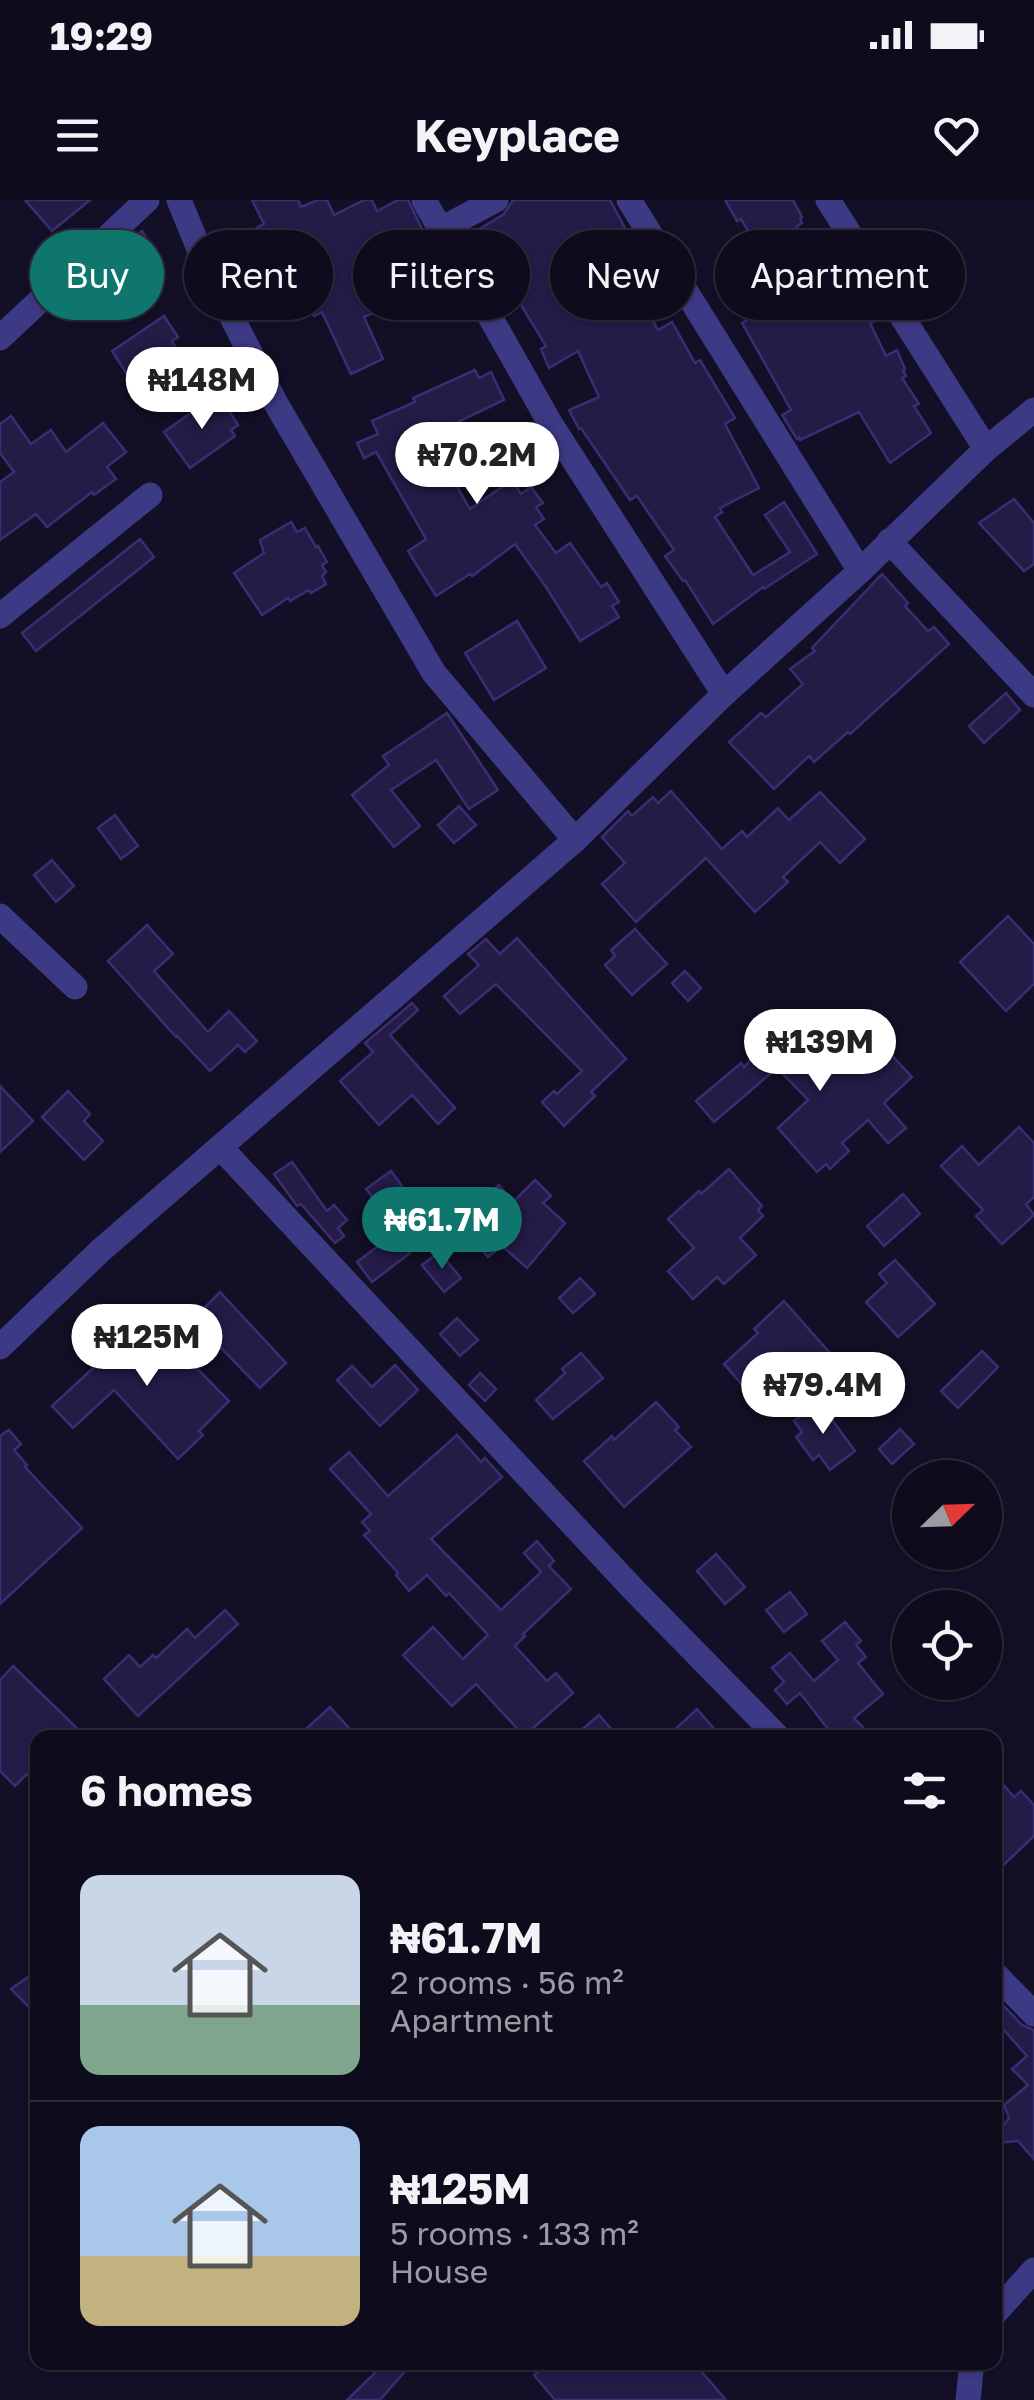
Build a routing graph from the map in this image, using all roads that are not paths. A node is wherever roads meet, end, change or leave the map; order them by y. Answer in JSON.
{"nodes":[{"id":1,"x":147,"y":200,"type":"edge"},
{"id":2,"x":179,"y":200,"type":"edge"},
{"id":3,"x":424,"y":200,"type":"edge"},
{"id":4,"x":496,"y":200,"type":"edge"},
{"id":5,"x":629,"y":200,"type":"edge"},
{"id":6,"x":828,"y":200,"type":"edge"},
{"id":7,"x":441,"y":229,"type":"junction"},
{"id":8,"x":0,"y":338,"type":"edge"},
{"id":9,"x":1034,"y":410,"type":"edge"},
{"id":10,"x":986,"y":449,"type":"junction"},
{"id":11,"x":150,"y":495,"type":"dead end"},
{"id":12,"x":888,"y":541,"type":"junction"},
{"id":13,"x":860,"y":571,"type":"junction"},
{"id":14,"x":0,"y":616,"type":"edge"},
{"id":15,"x":724,"y":694,"type":"junction"},
{"id":16,"x":1034,"y":696,"type":"edge"},
{"id":17,"x":575,"y":840,"type":"junction"},
{"id":18,"x":0,"y":916,"type":"edge"},
{"id":19,"x":75,"y":987,"type":"dead end"},
{"id":20,"x":220,"y":1147,"type":"junction"},
{"id":21,"x":0,"y":1347,"type":"edge"},
{"id":22,"x":771,"y":1730,"type":"edge"},
{"id":23,"x":1002,"y":1981,"type":"edge"},
{"id":24,"x":1034,"y":2014,"type":"edge"},
{"id":25,"x":1034,"y":2270,"type":"edge"},
{"id":26,"x":1002,"y":2305,"type":"edge"},
{"id":27,"x":971,"y":2370,"type":"edge"},
{"id":28,"x":968,"y":2400,"type":"edge"}],
"edges":[{"from":1,"to":8,"type":"street"},
{"from":2,"to":17,"type":"street"},
{"from":3,"to":7,"type":"street"},
{"from":4,"to":7,"type":"street"},
{"from":5,"to":13,"type":"street"},
{"from":6,"to":10,"type":"street"},
{"from":7,"to":15,"type":"street"},
{"from":9,"to":10,"type":"street"},
{"from":10,"to":12,"type":"street"},
{"from":11,"to":14,"type":"street"},
{"from":12,"to":13,"type":"street"},
{"from":12,"to":16,"type":"street"},
{"from":13,"to":15,"type":"street"},
{"from":15,"to":17,"type":"street"},
{"from":17,"to":20,"type":"street"},
{"from":18,"to":19,"type":"street"},
{"from":20,"to":21,"type":"street"},
{"from":20,"to":22,"type":"street"},
{"from":23,"to":24,"type":"street"},
{"from":25,"to":26,"type":"street"},
{"from":27,"to":28,"type":"street"}]}
